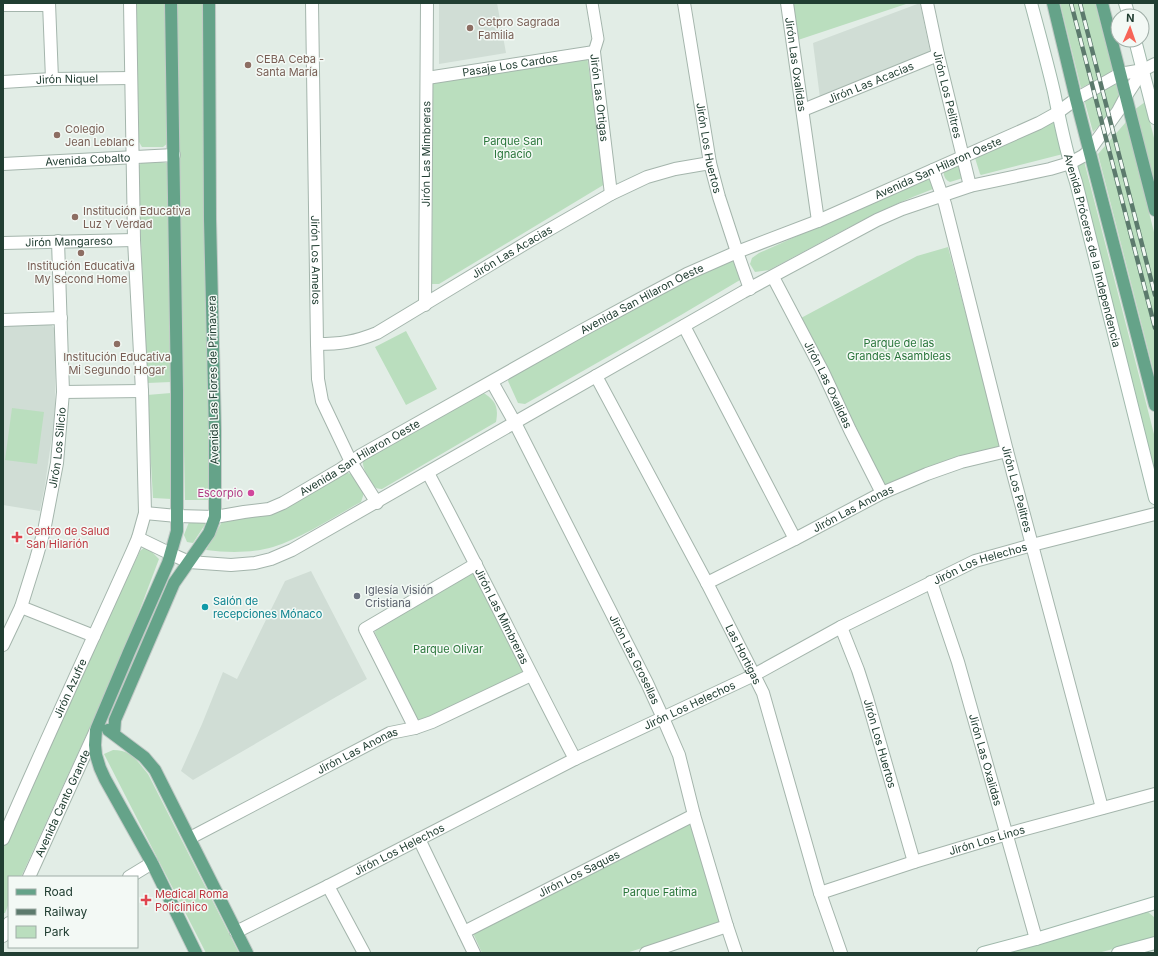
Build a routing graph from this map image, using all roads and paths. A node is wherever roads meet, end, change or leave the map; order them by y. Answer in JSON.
{"nodes":[{"id":1,"x":130,"y":3,"type":"edge"},
{"id":2,"x":171,"y":3,"type":"edge"},
{"id":3,"x":209,"y":3,"type":"edge"},
{"id":4,"x":312,"y":3,"type":"edge"},
{"id":5,"x":427,"y":3,"type":"edge"},
{"id":6,"x":592,"y":3,"type":"edge"},
{"id":7,"x":684,"y":3,"type":"edge"},
{"id":8,"x":787,"y":3,"type":"edge"},
{"id":9,"x":927,"y":3,"type":"edge"},
{"id":10,"x":1031,"y":3,"type":"edge"},
{"id":11,"x":1053,"y":3,"type":"edge"},
{"id":12,"x":1102,"y":3,"type":"edge"},
{"id":13,"x":49,"y":4,"type":"edge"},
{"id":14,"x":3,"y":5,"type":"edge"},
{"id":15,"x":1137,"y":48,"type":"edge"},
{"id":16,"x":594,"y":52,"type":"junction"},
{"id":17,"x":938,"y":55,"type":"junction"},
{"id":18,"x":1155,"y":64,"type":"edge"},
{"id":19,"x":1143,"y":70,"type":"junction"},
{"id":20,"x":1120,"y":74,"type":"junction"},
{"id":21,"x":131,"y":78,"type":"junction"},
{"id":22,"x":427,"y":78,"type":"junction"},
{"id":23,"x":52,"y":79,"type":"junction"},
{"id":24,"x":3,"y":82,"type":"edge"},
{"id":25,"x":1126,"y":96,"type":"junction"},
{"id":26,"x":1076,"y":99,"type":"junction"},
{"id":27,"x":803,"y":110,"type":"junction"},
{"id":28,"x":1057,"y":113,"type":"junction"},
{"id":29,"x":1155,"y":118,"type":"edge"},
{"id":30,"x":1089,"y":151,"type":"junction"},
{"id":31,"x":174,"y":155,"type":"junction"},
{"id":32,"x":963,"y":157,"type":"junction"},
{"id":33,"x":133,"y":158,"type":"junction"},
{"id":34,"x":710,"y":163,"type":"junction"},
{"id":35,"x":1070,"y":163,"type":"junction"},
{"id":36,"x":3,"y":164,"type":"edge"},
{"id":37,"x":933,"y":170,"type":"junction"},
{"id":38,"x":970,"y":186,"type":"junction"},
{"id":39,"x":611,"y":194,"type":"junction"},
{"id":40,"x":942,"y":195,"type":"junction"},
{"id":41,"x":1155,"y":210,"type":"edge"},
{"id":42,"x":818,"y":221,"type":"junction"},
{"id":43,"x":134,"y":240,"type":"junction"},
{"id":44,"x":58,"y":241,"type":"junction"},
{"id":45,"x":3,"y":243,"type":"edge"},
{"id":46,"x":736,"y":252,"type":"junction"},
{"id":47,"x":773,"y":277,"type":"junction"},
{"id":48,"x":750,"y":289,"type":"junction"},
{"id":49,"x":425,"y":305,"type":"junction"},
{"id":50,"x":62,"y":318,"type":"junction"},
{"id":51,"x":3,"y":320,"type":"edge"},
{"id":52,"x":684,"y":326,"type":"junction"},
{"id":53,"x":317,"y":344,"type":"junction"},
{"id":54,"x":596,"y":376,"type":"junction"},
{"id":55,"x":492,"y":382,"type":"junction"},
{"id":56,"x":142,"y":391,"type":"junction"},
{"id":57,"x":64,"y":392,"type":"junction"},
{"id":58,"x":1155,"y":405,"type":"edge"},
{"id":59,"x":515,"y":423,"type":"junction"},
{"id":60,"x":1007,"y":451,"type":"junction"},
{"id":61,"x":351,"y":462,"type":"junction"},
{"id":62,"x":428,"y":473,"type":"junction"},
{"id":63,"x":882,"y":493,"type":"junction"},
{"id":64,"x":1155,"y":498,"type":"edge"},
{"id":65,"x":377,"y":503,"type":"junction"},
{"id":66,"x":145,"y":513,"type":"junction"},
{"id":67,"x":1155,"y":514,"type":"edge"},
{"id":68,"x":177,"y":516,"type":"junction"},
{"id":69,"x":215,"y":517,"type":"junction"},
{"id":70,"x":138,"y":538,"type":"junction"},
{"id":71,"x":795,"y":539,"type":"junction"},
{"id":72,"x":1032,"y":545,"type":"junction"},
{"id":73,"x":171,"y":554,"type":"junction"},
{"id":74,"x":189,"y":562,"type":"junction"},
{"id":75,"x":476,"y":564,"type":"junction"},
{"id":76,"x":931,"y":582,"type":"junction"},
{"id":77,"x":707,"y":583,"type":"junction"},
{"id":78,"x":21,"y":607,"type":"junction"},
{"id":79,"x":841,"y":627,"type":"junction"},
{"id":80,"x":94,"y":636,"type":"junction"},
{"id":81,"x":3,"y":645,"type":"edge"},
{"id":82,"x":531,"y":675,"type":"junction"},
{"id":83,"x":754,"y":675,"type":"junction"},
{"id":84,"x":663,"y":718,"type":"junction"},
{"id":85,"x":415,"y":728,"type":"junction"},
{"id":86,"x":96,"y":730,"type":"junction"},
{"id":87,"x":114,"y":734,"type":"junction"},
{"id":88,"x":575,"y":759,"type":"junction"},
{"id":89,"x":1155,"y":794,"type":"edge"},
{"id":90,"x":1102,"y":808,"type":"junction"},
{"id":91,"x":694,"y":815,"type":"junction"},
{"id":92,"x":1007,"y":834,"type":"junction"},
{"id":93,"x":190,"y":838,"type":"junction"},
{"id":94,"x":3,"y":839,"type":"edge"},
{"id":95,"x":418,"y":839,"type":"junction"},
{"id":96,"x":914,"y":862,"type":"junction"},
{"id":97,"x":152,"y":863,"type":"junction"},
{"id":98,"x":29,"y":876,"type":"edge"},
{"id":99,"x":131,"y":876,"type":"edge"},
{"id":100,"x":328,"y":886,"type":"junction"},
{"id":101,"x":820,"y":893,"type":"junction"},
{"id":102,"x":1155,"y":903,"type":"edge"},
{"id":103,"x":727,"y":926,"type":"junction"},
{"id":104,"x":236,"y":932,"type":"junction"},
{"id":105,"x":464,"y":932,"type":"junction"},
{"id":106,"x":1036,"y":939,"type":"junction"},
{"id":107,"x":1155,"y":942,"type":"edge"},
{"id":108,"x":196,"y":953,"type":"edge"},
{"id":109,"x":247,"y":953,"type":"edge"},
{"id":110,"x":364,"y":953,"type":"edge"},
{"id":111,"x":474,"y":953,"type":"edge"},
{"id":112,"x":646,"y":953,"type":"edge"},
{"id":113,"x":736,"y":953,"type":"edge"},
{"id":114,"x":841,"y":953,"type":"edge"},
{"id":115,"x":983,"y":953,"type":"edge"},
{"id":116,"x":1118,"y":953,"type":"edge"}],
"edges":[{"from":1,"to":21,"type":"street","name":"Jirón Azufre"},
{"from":2,"to":31,"type":"main road"},
{"from":3,"to":69,"type":"main road","name":"Avenida Las Flores de Primavera"},
{"from":4,"to":53,"type":"street","name":"Jirón Los Amelos"},
{"from":5,"to":22,"type":"street","name":"Jirón Las Mimbreras"},
{"from":6,"to":16,"type":"street","name":"Jirón Las Ortigas"},
{"from":7,"to":34,"type":"street","name":"Jirón Los Huertos"},
{"from":8,"to":27,"type":"street","name":"Jirón Las Oxalidas"},
{"from":9,"to":17,"type":"street","name":"Jirón Los Pelitres"},
{"from":10,"to":28,"type":"street","name":"Avenida Próceres de la Independencia"},
{"from":11,"to":26,"type":"main road","name":"Avenida Próceres de la Independencia"},
{"from":12,"to":20,"type":"main road"},
{"from":13,"to":14,"type":"street"},
{"from":13,"to":23,"type":"street"},
{"from":15,"to":19,"type":"street"},
{"from":16,"to":22,"type":"street","name":"Pasaje Los Cardos"},
{"from":16,"to":39,"type":"street","name":"Jirón Las Ortigas"},
{"from":17,"to":27,"type":"street","name":"Jirón Las Acacias"},
{"from":17,"to":32,"type":"street","name":"Jirón Los Pelitres"},
{"from":18,"to":19,"type":"street"},
{"from":19,"to":20,"type":"street","name":"Avenida San Hilaron Oeste"},
{"from":19,"to":25,"type":"street"},
{"from":19,"to":29,"type":"street"},
{"from":20,"to":25,"type":"main road"},
{"from":20,"to":26,"type":"street","name":"Avenida San Hilaron Oeste"},
{"from":21,"to":23,"type":"street","name":"Jirón Niquel"},
{"from":21,"to":33,"type":"street","name":"Jirón Azufre"},
{"from":22,"to":49,"type":"street","name":"Jirón Las Mimbreras"},
{"from":23,"to":24,"type":"street","name":"Jirón Niquel"},
{"from":25,"to":30,"type":"street"},
{"from":25,"to":41,"type":"main road"},
{"from":26,"to":28,"type":"street","name":"Avenida San Hilaron Oeste"},
{"from":26,"to":30,"type":"main road","name":"Avenida Próceres de la Independencia"},
{"from":27,"to":42,"type":"street","name":"Jirón Las Oxalidas"},
{"from":28,"to":32,"type":"street","name":"Avenida San Hilaron Oeste"},
{"from":28,"to":35,"type":"street","name":"Avenida Próceres de la Independencia"},
{"from":30,"to":35,"type":"street"},
{"from":30,"to":58,"type":"main road","name":"Avenida Próceres de la Independencia"},
{"from":31,"to":33,"type":"street","name":"Avenida Cobalto"},
{"from":31,"to":68,"type":"main road"},
{"from":32,"to":37,"type":"street","name":"Avenida San Hilaron Oeste"},
{"from":32,"to":38,"type":"street","name":"Jirón Los Pelitres"},
{"from":33,"to":36,"type":"street","name":"Avenida Cobalto"},
{"from":33,"to":43,"type":"street","name":"Jirón Azufre"},
{"from":34,"to":39,"type":"street","name":"Jirón Las Acacias"},
{"from":34,"to":46,"type":"street","name":"Jirón Los Huertos"},
{"from":35,"to":38,"type":"street"},
{"from":35,"to":64,"type":"street","name":"Avenida Próceres de la Independencia"},
{"from":37,"to":40,"type":"street","name":"Jirón Los Pelitres"},
{"from":37,"to":42,"type":"street","name":"Avenida San Hilaron Oeste"},
{"from":38,"to":40,"type":"street"},
{"from":39,"to":49,"type":"street","name":"Jirón Las Acacias"},
{"from":40,"to":47,"type":"street"},
{"from":40,"to":60,"type":"street","name":"Jirón Los Pelitres"},
{"from":42,"to":46,"type":"street","name":"Avenida San Hilaron Oeste"},
{"from":43,"to":44,"type":"street","name":"Jirón Mangareso"},
{"from":43,"to":56,"type":"street","name":"Jirón Azufre"},
{"from":44,"to":45,"type":"street","name":"Jirón Mangareso"},
{"from":44,"to":50,"type":"street","name":"Jirón Los Silicio"},
{"from":46,"to":48,"type":"street","name":"Jirón Los Huertos"},
{"from":46,"to":55,"type":"street","name":"Avenida San Hilaron Oeste"},
{"from":47,"to":48,"type":"street"},
{"from":47,"to":63,"type":"street","name":"Jirón Las Oxalidas"},
{"from":48,"to":52,"type":"street"},
{"from":49,"to":53,"type":"street","name":"Jirón Las Acacias"},
{"from":50,"to":51,"type":"street"},
{"from":50,"to":57,"type":"street","name":"Jirón Los Silicio"},
{"from":52,"to":54,"type":"street"},
{"from":52,"to":71,"type":"street"},
{"from":53,"to":61,"type":"street","name":"Jirón Los Amelos"},
{"from":54,"to":59,"type":"street"},
{"from":54,"to":77,"type":"street","name":"Las Hortigas"},
{"from":55,"to":59,"type":"street","name":"Jirón Las Grosellas"},
{"from":55,"to":61,"type":"street","name":"Avenida San Hilaron Oeste"},
{"from":56,"to":57,"type":"street"},
{"from":56,"to":66,"type":"street","name":"Jirón Azufre"},
{"from":57,"to":78,"type":"street","name":"Jirón Los Silicio"},
{"from":59,"to":62,"type":"street"},
{"from":59,"to":84,"type":"street","name":"Jirón Las Grosellas"},
{"from":60,"to":63,"type":"street","name":"Jirón Las Anonas"},
{"from":60,"to":72,"type":"street","name":"Jirón Los Pelitres"},
{"from":61,"to":65,"type":"street","name":"Jirón Los Amelos"},
{"from":61,"to":69,"type":"street","name":"Avenida San Hilaron Oeste"},
{"from":62,"to":65,"type":"street"},
{"from":62,"to":75,"type":"street","name":"Jirón Las Mimbreras"},
{"from":63,"to":71,"type":"street","name":"Jirón Las Anonas"},
{"from":65,"to":74,"type":"street"},
{"from":66,"to":68,"type":"street","name":"Avenida San Hilaron Oeste"},
{"from":66,"to":70,"type":"street","name":"Jirón Azufre"},
{"from":67,"to":72,"type":"street","name":"Jirón Los Helechos"},
{"from":68,"to":69,"type":"street","name":"Avenida San Hilaron Oeste"},
{"from":68,"to":73,"type":"main road"},
{"from":69,"to":74,"type":"main road","name":"Avenida Las Flores de Primavera"},
{"from":70,"to":73,"type":"street"},
{"from":70,"to":80,"type":"street","name":"Jirón Azufre"},
{"from":71,"to":77,"type":"street","name":"Jirón Las Anonas"},
{"from":72,"to":76,"type":"street","name":"Jirón Los Helechos"},
{"from":72,"to":90,"type":"street","name":"Jirón Los Pelitres"},
{"from":73,"to":74,"type":"street"},
{"from":73,"to":86,"type":"main road"},
{"from":74,"to":87,"type":"main road","name":"Avenida Las Flores de Primavera"},
{"from":75,"to":82,"type":"street","name":"Jirón Las Mimbreras"},
{"from":75,"to":85,"type":"street"},
{"from":76,"to":79,"type":"street","name":"Jirón Los Helechos"},
{"from":76,"to":92,"type":"street","name":"Jirón Las Oxalidas"},
{"from":77,"to":83,"type":"street","name":"Las Hortigas"},
{"from":78,"to":80,"type":"street"},
{"from":78,"to":81,"type":"street","name":"Jirón Los Silicio"},
{"from":79,"to":83,"type":"street","name":"Jirón Los Helechos"},
{"from":79,"to":96,"type":"street","name":"Jirón Los Huertos"},
{"from":80,"to":94,"type":"street","name":"Jirón Azufre"},
{"from":82,"to":85,"type":"street","name":"Jirón Las Anonas"},
{"from":82,"to":88,"type":"street","name":"Jirón Las Mimbreras"},
{"from":83,"to":84,"type":"street","name":"Jirón Los Helechos"},
{"from":83,"to":101,"type":"street","name":"Las Hortigas"},
{"from":84,"to":88,"type":"street","name":"Jirón Los Helechos"},
{"from":84,"to":91,"type":"street","name":"Jirón Las Grosellas"},
{"from":85,"to":93,"type":"street","name":"Jirón Las Anonas"},
{"from":86,"to":87,"type":"main road"},
{"from":86,"to":97,"type":"main road"},
{"from":86,"to":98,"type":"street","name":"Avenida Canto Grande"},
{"from":87,"to":93,"type":"main road"},
{"from":88,"to":95,"type":"street","name":"Jirón Los Helechos"},
{"from":89,"to":90,"type":"street","name":"Jirón Los Linos"},
{"from":90,"to":92,"type":"street","name":"Jirón Los Linos"},
{"from":91,"to":103,"type":"street","name":"Jirón Las Grosellas"},
{"from":91,"to":105,"type":"street","name":"Jirón Los Saques"},
{"from":92,"to":96,"type":"street","name":"Jirón Los Linos"},
{"from":92,"to":106,"type":"street","name":"Jirón Las Oxalidas"},
{"from":93,"to":104,"type":"main road"},
{"from":95,"to":100,"type":"street","name":"Jirón Los Helechos"},
{"from":95,"to":105,"type":"street"},
{"from":96,"to":101,"type":"street","name":"Jirón Los Linos"},
{"from":97,"to":99,"type":"street"},
{"from":97,"to":108,"type":"main road"},
{"from":100,"to":104,"type":"street","name":"Jirón Los Helechos"},
{"from":100,"to":110,"type":"street"},
{"from":101,"to":114,"type":"street","name":"Las Hortigas"},
{"from":102,"to":106,"type":"street"},
{"from":103,"to":112,"type":"street"},
{"from":103,"to":113,"type":"street","name":"Jirón Las Grosellas"},
{"from":104,"to":109,"type":"main road"},
{"from":105,"to":111,"type":"street"},
{"from":106,"to":115,"type":"street"},
{"from":107,"to":116,"type":"street"}]}
